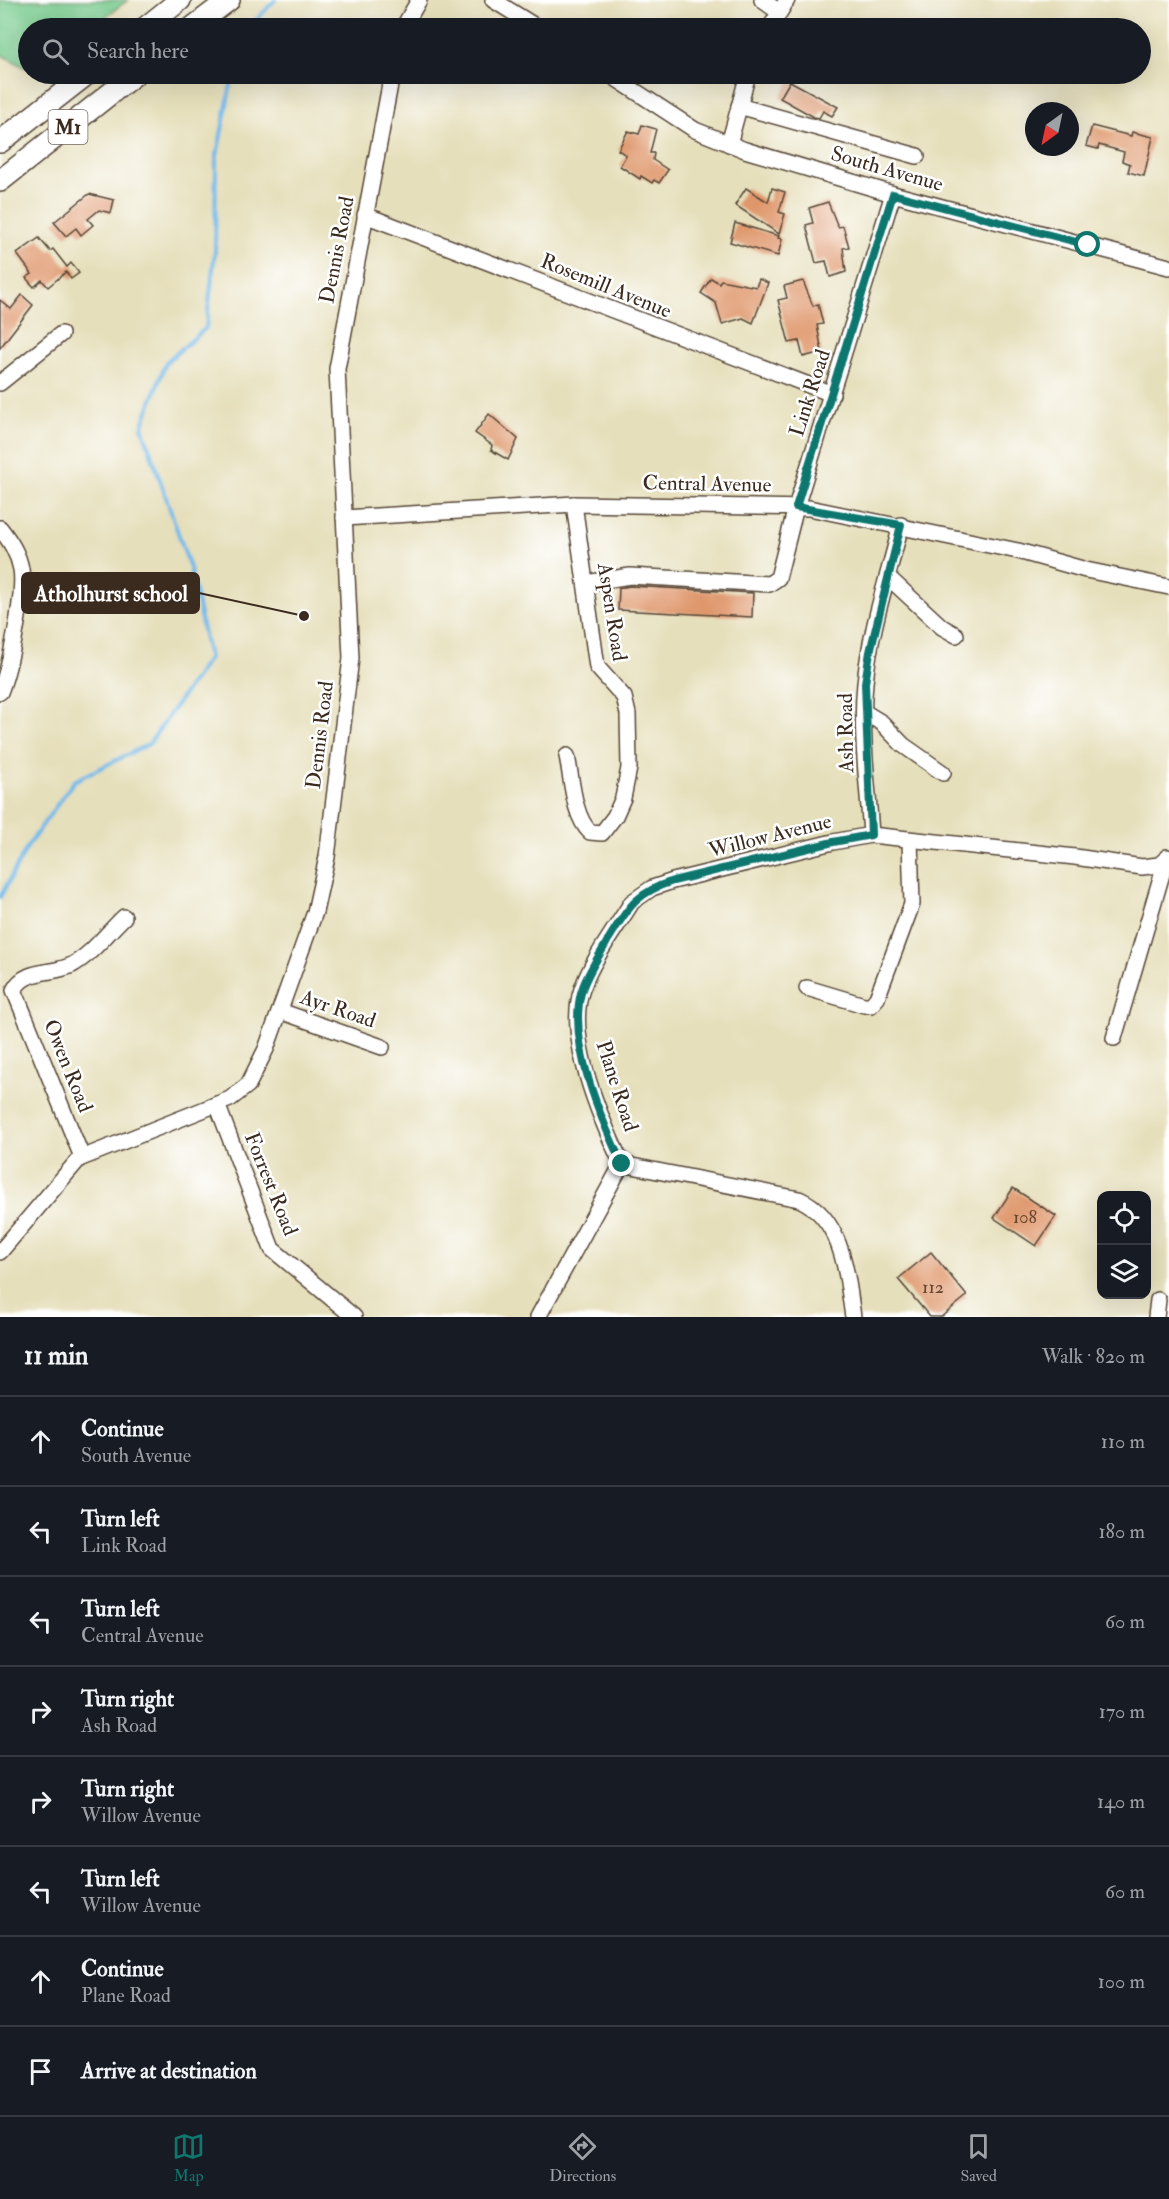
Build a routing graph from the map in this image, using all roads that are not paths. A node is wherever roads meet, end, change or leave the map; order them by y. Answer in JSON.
{"nodes":[{"id":1,"x":180,"y":0,"type":"edge"},
{"id":2,"x":229,"y":0,"type":"edge"},
{"id":3,"x":419,"y":0,"type":"edge"},
{"id":4,"x":493,"y":0,"type":"edge"},
{"id":5,"x":762,"y":0,"type":"edge"},
{"id":6,"x":783,"y":6,"type":"edge"},
{"id":7,"x":158,"y":18,"type":"edge"},
{"id":8,"x":205,"y":18,"type":"edge"},
{"id":9,"x":409,"y":18,"type":"edge"},
{"id":10,"x":522,"y":18,"type":"edge"},
{"id":11,"x":74,"y":84,"type":"edge"},
{"id":12,"x":122,"y":84,"type":"edge"},
{"id":13,"x":390,"y":84,"type":"edge"},
{"id":14,"x":624,"y":84,"type":"edge"},
{"id":15,"x":745,"y":84,"type":"edge"},
{"id":16,"x":739,"y":106,"type":"junction"},
{"id":17,"x":0,"y":142,"type":"edge"},
{"id":18,"x":729,"y":144,"type":"junction"},
{"id":19,"x":917,"y":156,"type":"dead end"},
{"id":20,"x":0,"y":181,"type":"edge"},
{"id":21,"x":893,"y":194,"type":"junction"},
{"id":22,"x":365,"y":214,"type":"junction"},
{"id":23,"x":1169,"y":267,"type":"edge"},
{"id":24,"x":61,"y":334,"type":"dead end"},
{"id":25,"x":0,"y":383,"type":"edge"},
{"id":26,"x":832,"y":394,"type":"junction"},
{"id":27,"x":574,"y":504,"type":"junction"},
{"id":28,"x":796,"y":507,"type":"junction"},
{"id":29,"x":344,"y":518,"type":"junction"},
{"id":30,"x":901,"y":525,"type":"junction"},
{"id":31,"x":0,"y":528,"type":"edge"},
{"id":32,"x":888,"y":577,"type":"junction"},
{"id":33,"x":586,"y":583,"type":"junction"},
{"id":34,"x":1169,"y":587,"type":"edge"},
{"id":35,"x":956,"y":635,"type":"dead end"},
{"id":36,"x":0,"y":692,"type":"edge"},
{"id":37,"x":864,"y":712,"type":"junction"},
{"id":38,"x":567,"y":756,"type":"dead end"},
{"id":39,"x":943,"y":773,"type":"dead end"},
{"id":40,"x":871,"y":835,"type":"junction"},
{"id":41,"x":910,"y":840,"type":"junction"},
{"id":42,"x":1167,"y":856,"type":"edge"},
{"id":43,"x":124,"y":916,"type":"dead end"},
{"id":44,"x":807,"y":988,"type":"dead end"},
{"id":45,"x":582,"y":990,"type":"joint"},
{"id":46,"x":280,"y":1011,"type":"junction"},
{"id":47,"x":1114,"y":1038,"type":"dead end"},
{"id":48,"x":382,"y":1047,"type":"dead end"},
{"id":49,"x":217,"y":1104,"type":"junction"},
{"id":50,"x":82,"y":1157,"type":"junction"},
{"id":51,"x":622,"y":1164,"type":"junction"},
{"id":52,"x":0,"y":1252,"type":"edge"},
{"id":53,"x":1158,"y":1300,"type":"dead end"},
{"id":54,"x":354,"y":1317,"type":"edge"},
{"id":55,"x":538,"y":1317,"type":"edge"},
{"id":56,"x":854,"y":1317,"type":"edge"},
{"id":57,"x":1156,"y":1317,"type":"edge"}],
"edges":[{"from":1,"to":7,"type":"highway"},
{"from":2,"to":8,"type":"highway"},
{"from":3,"to":9,"type":"street"},
{"from":4,"to":10,"type":"street"},
{"from":5,"to":6,"type":"street"},
{"from":11,"to":17,"type":"highway","number":"M1"},
{"from":12,"to":20,"type":"highway","number":"M1"},
{"from":13,"to":22,"type":"street","name":"Dennis Road"},
{"from":14,"to":18,"type":"street","name":"South Avenue"},
{"from":15,"to":16,"type":"street"},
{"from":16,"to":18,"type":"street"},
{"from":16,"to":19,"type":"street"},
{"from":18,"to":21,"type":"street","name":"South Avenue"},
{"from":21,"to":23,"type":"street","name":"South Avenue"},
{"from":21,"to":26,"type":"street","name":"Link Road"},
{"from":22,"to":26,"type":"street","name":"Rosemill Avenue"},
{"from":22,"to":29,"type":"street","name":"Dennis Road"},
{"from":24,"to":25,"type":"street"},
{"from":26,"to":28,"type":"street","name":"Link Road"},
{"from":27,"to":28,"type":"street","name":"Central Avenue"},
{"from":27,"to":29,"type":"street","name":"Central Avenue"},
{"from":27,"to":33,"type":"street","name":"Aspen Road"},
{"from":28,"to":30,"type":"street","name":"Central Avenue"},
{"from":28,"to":33,"type":"street","name":"Link Road"},
{"from":29,"to":46,"type":"street","name":"Dennis Road"},
{"from":30,"to":32,"type":"street","name":"Ash Road"},
{"from":30,"to":34,"type":"street","name":"Central Avenue"},
{"from":31,"to":36,"type":"street"},
{"from":32,"to":35,"type":"street"},
{"from":32,"to":37,"type":"street","name":"Ash Road"},
{"from":33,"to":38,"type":"street","name":"Aspen Road"},
{"from":37,"to":39,"type":"street"},
{"from":37,"to":40,"type":"street","name":"Ash Road"},
{"from":40,"to":41,"type":"street","name":"Willow Avenue"},
{"from":40,"to":45,"type":"street","name":"Willow Avenue"},
{"from":41,"to":42,"type":"street","name":"Willow Avenue"},
{"from":41,"to":44,"type":"street"},
{"from":42,"to":47,"type":"street"},
{"from":43,"to":50,"type":"street","name":"Owen Road"},
{"from":45,"to":51,"type":"street","name":"Plane Road"},
{"from":46,"to":48,"type":"street","name":"Ayr Road"},
{"from":46,"to":49,"type":"street","name":"Dennis Road"},
{"from":49,"to":50,"type":"street","name":"Dennis Road"},
{"from":49,"to":54,"type":"street","name":"Forrest Road"},
{"from":50,"to":52,"type":"street","name":"Dennis Road"},
{"from":51,"to":55,"type":"street","name":"Plane Road"},
{"from":51,"to":56,"type":"street"},
{"from":53,"to":57,"type":"street"}]}
